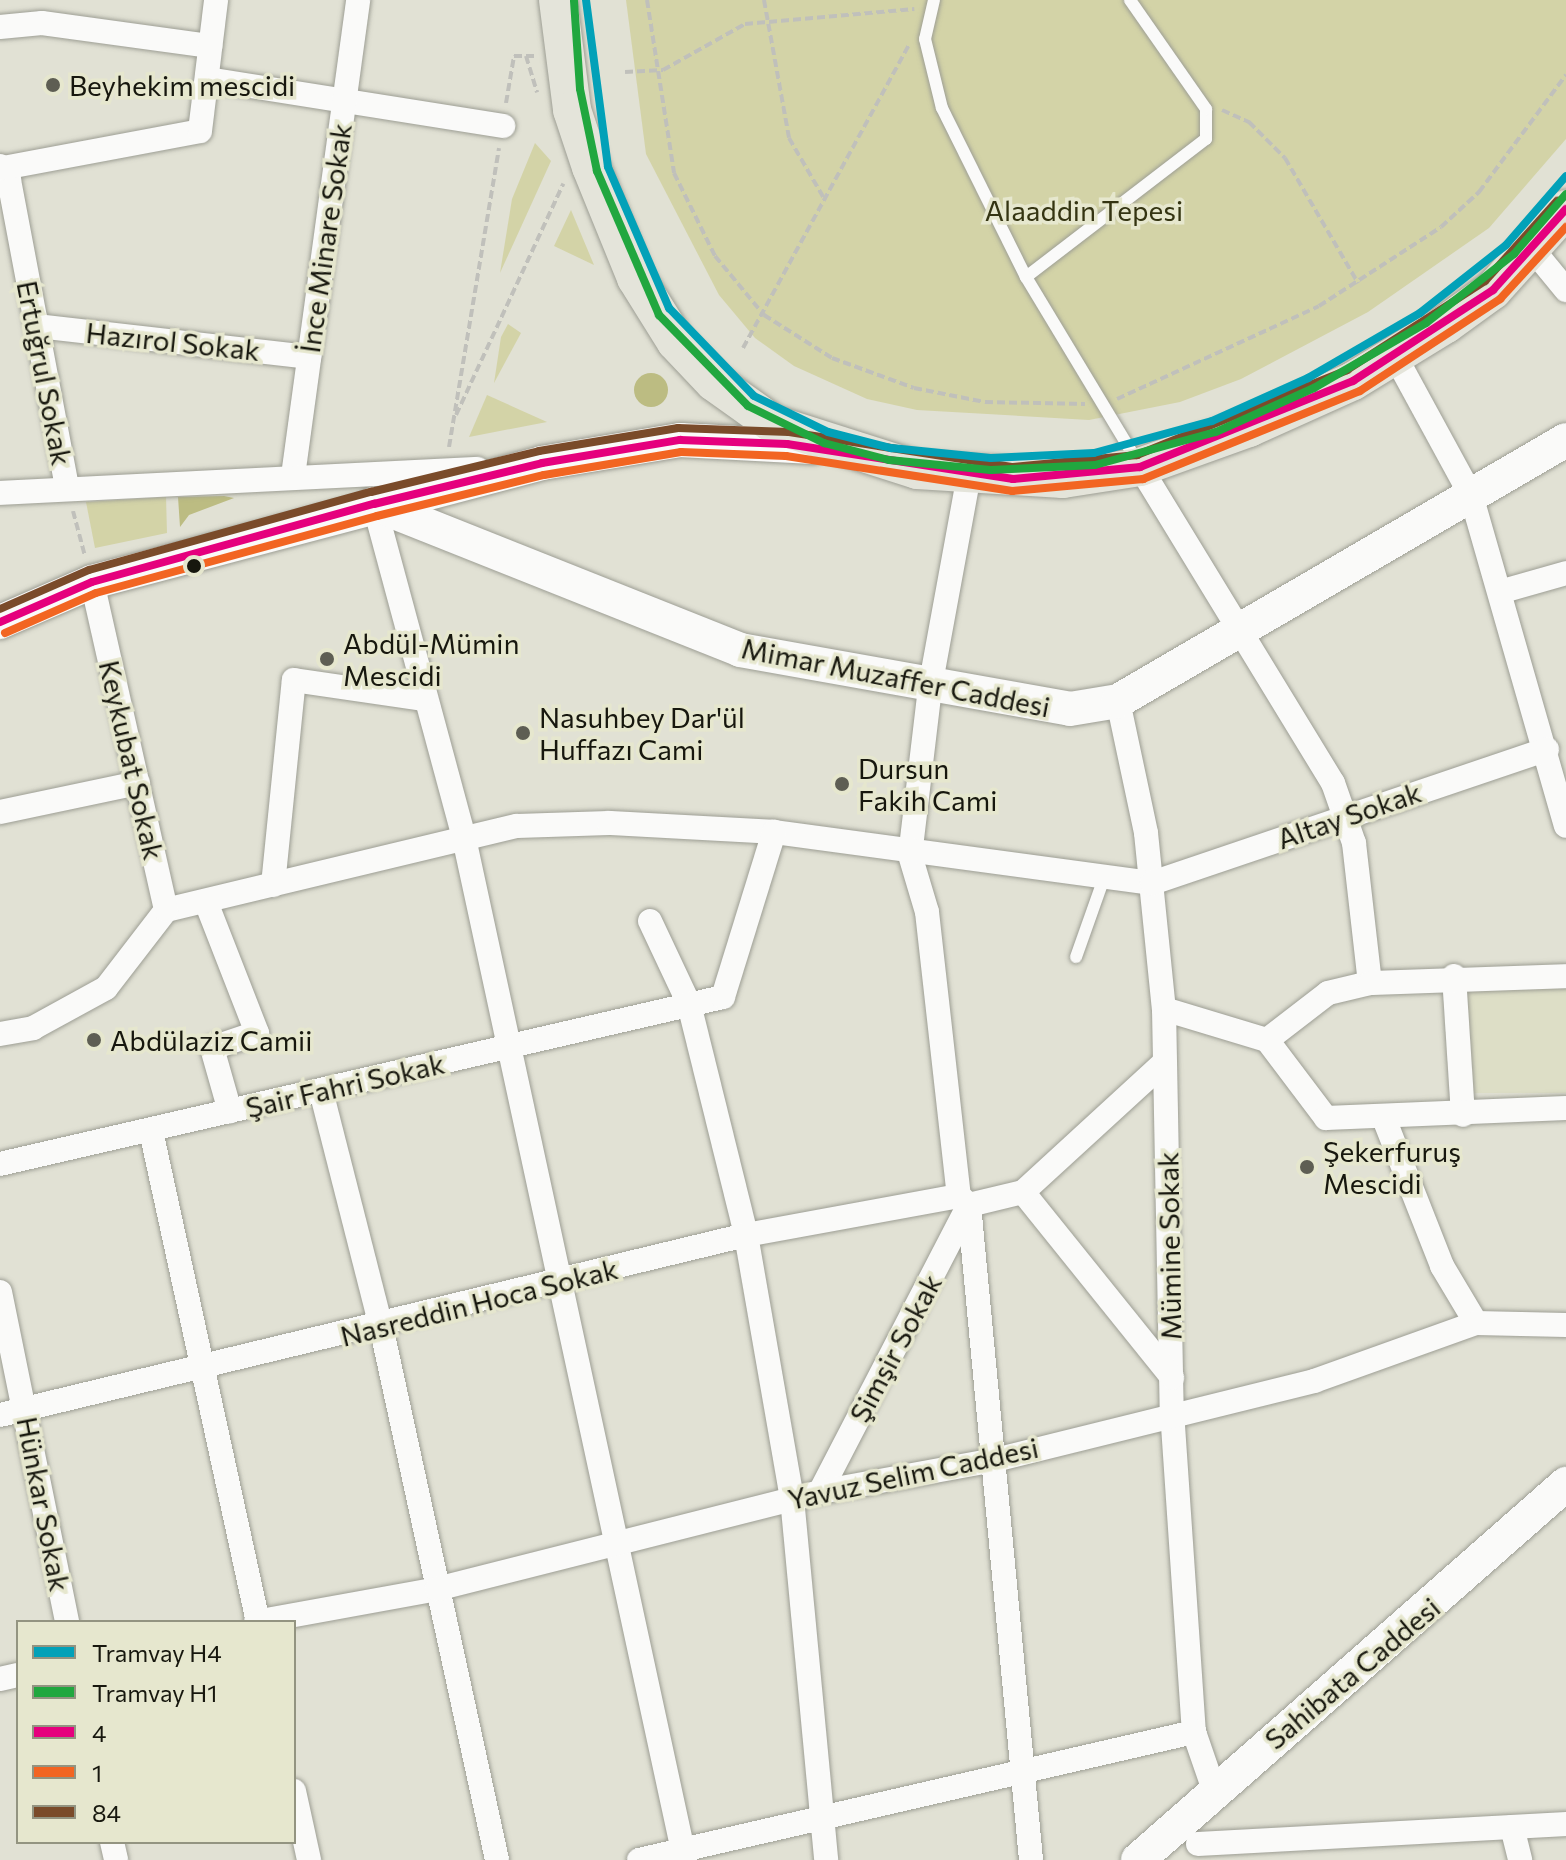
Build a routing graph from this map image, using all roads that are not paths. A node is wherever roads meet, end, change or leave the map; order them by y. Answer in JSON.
{"nodes":[{"id":1,"x":54,"y":0,"type":"edge"},
{"id":2,"x":216,"y":0,"type":"edge"},
{"id":3,"x":358,"y":0,"type":"edge"},
{"id":4,"x":558,"y":0,"type":"edge"},
{"id":5,"x":1130,"y":0,"type":"edge"},
{"id":6,"x":931,"y":4,"type":"edge"},
{"id":7,"x":42,"y":23,"type":"junction"},
{"id":8,"x":0,"y":27,"type":"edge"},
{"id":9,"x":210,"y":46,"type":"junction"},
{"id":10,"x":207,"y":79,"type":"junction"},
{"id":11,"x":343,"y":100,"type":"junction"},
{"id":12,"x":503,"y":126,"type":"road end"},
{"id":13,"x":1,"y":167,"type":"edge"},
{"id":14,"x":1566,"y":209,"type":"edge"},
{"id":15,"x":1533,"y":250,"type":"junction"},
{"id":16,"x":1026,"y":277,"type":"junction"},
{"id":17,"x":1566,"y":290,"type":"edge"},
{"id":18,"x":37,"y":326,"type":"junction"},
{"id":19,"x":1394,"y":354,"type":"junction"},
{"id":20,"x":309,"y":357,"type":"junction"},
{"id":21,"x":1566,"y":440,"type":"edge"},
{"id":22,"x":864,"y":455,"type":"junction"},
{"id":23,"x":542,"y":463,"type":"junction"},
{"id":24,"x":1140,"y":467,"type":"junction"},
{"id":25,"x":969,"y":475,"type":"junction"},
{"id":26,"x":293,"y":476,"type":"junction"},
{"id":27,"x":67,"y":487,"type":"junction"},
{"id":28,"x":0,"y":493,"type":"edge"},
{"id":29,"x":1471,"y":495,"type":"junction"},
{"id":30,"x":374,"y":504,"type":"junction"},
{"id":31,"x":1566,"y":573,"type":"edge"},
{"id":32,"x":92,"y":582,"type":"junction"},
{"id":33,"x":1503,"y":591,"type":"junction"},
{"id":34,"x":0,"y":622,"type":"edge"},
{"id":35,"x":1240,"y":630,"type":"junction"},
{"id":36,"x":930,"y":688,"type":"junction"},
{"id":37,"x":425,"y":699,"type":"junction"},
{"id":38,"x":1118,"y":701,"type":"junction"},
{"id":39,"x":1547,"y":749,"type":"junction"},
{"id":40,"x":138,"y":783,"type":"junction"},
{"id":41,"x":0,"y":812,"type":"edge"},
{"id":42,"x":1347,"y":815,"type":"junction"},
{"id":43,"x":1566,"y":826,"type":"edge"},
{"id":44,"x":774,"y":832,"type":"junction"},
{"id":45,"x":464,"y":838,"type":"junction"},
{"id":46,"x":910,"y":855,"type":"junction"},
{"id":47,"x":1104,"y":878,"type":"junction"},
{"id":48,"x":1152,"y":883,"type":"junction"},
{"id":49,"x":273,"y":885,"type":"junction"},
{"id":50,"x":206,"y":902,"type":"junction"},
{"id":51,"x":166,"y":910,"type":"junction"},
{"id":52,"x":650,"y":921,"type":"dead end"},
{"id":53,"x":1076,"y":957,"type":"dead end"},
{"id":54,"x":1454,"y":976,"type":"junction"},
{"id":55,"x":1566,"y":976,"type":"edge"},
{"id":56,"x":1370,"y":983,"type":"junction"},
{"id":57,"x":689,"y":1004,"type":"junction"},
{"id":58,"x":1164,"y":1009,"type":"junction"},
{"id":59,"x":0,"y":1034,"type":"edge"},
{"id":60,"x":1267,"y":1040,"type":"junction"},
{"id":61,"x":504,"y":1048,"type":"junction"},
{"id":62,"x":1164,"y":1063,"type":"junction"},
{"id":63,"x":321,"y":1091,"type":"junction"},
{"id":64,"x":1566,"y":1108,"type":"edge"},
{"id":65,"x":230,"y":1111,"type":"junction"},
{"id":66,"x":1463,"y":1115,"type":"junction"},
{"id":67,"x":1385,"y":1121,"type":"junction"},
{"id":68,"x":151,"y":1131,"type":"junction"},
{"id":69,"x":0,"y":1164,"type":"edge"},
{"id":70,"x":1023,"y":1192,"type":"junction"},
{"id":71,"x":964,"y":1200,"type":"junction"},
{"id":72,"x":746,"y":1235,"type":"junction"},
{"id":73,"x":563,"y":1281,"type":"junction"},
{"id":74,"x":0,"y":1292,"type":"edge"},
{"id":75,"x":1476,"y":1323,"type":"junction"},
{"id":76,"x":1566,"y":1325,"type":"edge"},
{"id":77,"x":381,"y":1326,"type":"junction"},
{"id":78,"x":205,"y":1369,"type":"junction"},
{"id":79,"x":1172,"y":1377,"type":"junction"},
{"id":80,"x":26,"y":1409,"type":"junction"},
{"id":81,"x":1172,"y":1411,"type":"junction"},
{"id":82,"x":0,"y":1415,"type":"edge"},
{"id":83,"x":995,"y":1460,"type":"junction"},
{"id":84,"x":1566,"y":1484,"type":"edge"},
{"id":85,"x":820,"y":1492,"type":"junction"},
{"id":86,"x":792,"y":1498,"type":"junction"},
{"id":87,"x":618,"y":1540,"type":"junction"},
{"id":88,"x":437,"y":1589,"type":"junction"},
{"id":89,"x":67,"y":1620,"type":"edge"},
{"id":90,"x":257,"y":1620,"type":"edge"},
{"id":91,"x":268,"y":1620,"type":"edge"},
{"id":92,"x":1194,"y":1732,"type":"junction"},
{"id":93,"x":1019,"y":1772,"type":"junction"},
{"id":94,"x":1205,"y":1798,"type":"junction"},
{"id":95,"x":296,"y":1800,"type":"edge"},
{"id":96,"x":821,"y":1816,"type":"junction"},
{"id":97,"x":1566,"y":1824,"type":"edge"},
{"id":98,"x":1512,"y":1827,"type":"junction"},
{"id":99,"x":1197,"y":1852,"type":"edge"},
{"id":100,"x":684,"y":1855,"type":"edge"},
{"id":101,"x":309,"y":1860,"type":"edge"},
{"id":102,"x":497,"y":1860,"type":"edge"},
{"id":103,"x":639,"y":1860,"type":"edge"},
{"id":104,"x":826,"y":1860,"type":"edge"},
{"id":105,"x":1031,"y":1860,"type":"edge"},
{"id":106,"x":1138,"y":1860,"type":"edge"},
{"id":107,"x":1520,"y":1860,"type":"edge"}],
"edges":[{"from":1,"to":7,"type":"street"},
{"from":2,"to":9,"type":"street"},
{"from":3,"to":11,"type":"street","name":"İnce Minare Sokak"},
{"from":4,"to":22,"type":"main road"},
{"from":5,"to":16,"type":"lane"},
{"from":6,"to":16,"type":"lane"},
{"from":7,"to":8,"type":"street"},
{"from":7,"to":9,"type":"street"},
{"from":9,"to":10,"type":"street"},
{"from":10,"to":11,"type":"street"},
{"from":10,"to":13,"type":"street"},
{"from":11,"to":12,"type":"street"},
{"from":11,"to":20,"type":"street","name":"İnce Minare Sokak"},
{"from":13,"to":18,"type":"street","name":"Ertuğrul Sokak"},
{"from":14,"to":15,"type":"main road"},
{"from":15,"to":17,"type":"street"},
{"from":15,"to":19,"type":"main road"},
{"from":16,"to":24,"type":"lane"},
{"from":18,"to":20,"type":"street","name":"Hazırol Sokak"},
{"from":18,"to":27,"type":"street","name":"Ertuğrul Sokak"},
{"from":19,"to":24,"type":"main road"},
{"from":19,"to":29,"type":"street"},
{"from":20,"to":26,"type":"street","name":"İnce Minare Sokak"},
{"from":21,"to":29,"type":"street","name":"Mimar Muzaffer Caddesi"},
{"from":22,"to":23,"type":"street"},
{"from":22,"to":25,"type":"main road"},
{"from":23,"to":26,"type":"street"},
{"from":23,"to":30,"type":"street"},
{"from":24,"to":25,"type":"main road"},
{"from":24,"to":35,"type":"street"},
{"from":25,"to":36,"type":"street"},
{"from":26,"to":27,"type":"street"},
{"from":27,"to":28,"type":"street"},
{"from":29,"to":33,"type":"street"},
{"from":29,"to":35,"type":"street","name":"Mimar Muzaffer Caddesi"},
{"from":30,"to":32,"type":"street"},
{"from":30,"to":36,"type":"street","name":"Mimar Muzaffer Caddesi"},
{"from":30,"to":37,"type":"street"},
{"from":31,"to":33,"type":"street"},
{"from":32,"to":34,"type":"street"},
{"from":32,"to":40,"type":"street","name":"Keykubat Sokak"},
{"from":33,"to":39,"type":"street"},
{"from":35,"to":38,"type":"street","name":"Mimar Muzaffer Caddesi"},
{"from":35,"to":42,"type":"street"},
{"from":36,"to":38,"type":"street","name":"Mimar Muzaffer Caddesi"},
{"from":36,"to":46,"type":"street"},
{"from":37,"to":45,"type":"street"},
{"from":37,"to":49,"type":"street"},
{"from":38,"to":48,"type":"street","name":"Mümine Sokak"},
{"from":39,"to":42,"type":"street","name":"Altay Sokak"},
{"from":39,"to":43,"type":"street"},
{"from":40,"to":41,"type":"street"},
{"from":40,"to":51,"type":"street","name":"Keykubat Sokak"},
{"from":42,"to":48,"type":"street","name":"Altay Sokak"},
{"from":42,"to":56,"type":"street"},
{"from":44,"to":45,"type":"street"},
{"from":44,"to":46,"type":"street"},
{"from":44,"to":57,"type":"street","name":"Şair Fahri Sokak"},
{"from":45,"to":49,"type":"street"},
{"from":45,"to":61,"type":"street"},
{"from":46,"to":47,"type":"street"},
{"from":46,"to":71,"type":"street"},
{"from":47,"to":48,"type":"street"},
{"from":47,"to":53,"type":"lane"},
{"from":48,"to":58,"type":"street","name":"Mümine Sokak"},
{"from":49,"to":50,"type":"street"},
{"from":50,"to":51,"type":"street"},
{"from":50,"to":65,"type":"street"},
{"from":51,"to":59,"type":"street"},
{"from":52,"to":57,"type":"street"},
{"from":54,"to":55,"type":"street"},
{"from":54,"to":56,"type":"street"},
{"from":54,"to":66,"type":"street"},
{"from":56,"to":60,"type":"street"},
{"from":57,"to":61,"type":"street","name":"Şair Fahri Sokak"},
{"from":57,"to":72,"type":"street"},
{"from":58,"to":60,"type":"street"},
{"from":58,"to":62,"type":"street","name":"Mümine Sokak"},
{"from":60,"to":67,"type":"street"},
{"from":61,"to":63,"type":"street","name":"Şair Fahri Sokak"},
{"from":61,"to":73,"type":"street"},
{"from":62,"to":70,"type":"street"},
{"from":62,"to":79,"type":"street","name":"Mümine Sokak"},
{"from":63,"to":65,"type":"street","name":"Şair Fahri Sokak"},
{"from":63,"to":77,"type":"street"},
{"from":64,"to":66,"type":"street"},
{"from":65,"to":68,"type":"street","name":"Şair Fahri Sokak"},
{"from":66,"to":67,"type":"street"},
{"from":67,"to":75,"type":"street"},
{"from":68,"to":69,"type":"street","name":"Şair Fahri Sokak"},
{"from":68,"to":78,"type":"street"},
{"from":70,"to":71,"type":"street","name":"Nasreddin Hoca Sokak"},
{"from":70,"to":79,"type":"street"},
{"from":71,"to":72,"type":"street","name":"Nasreddin Hoca Sokak"},
{"from":71,"to":83,"type":"street"},
{"from":71,"to":85,"type":"street","name":"Şimşir Sokak"},
{"from":72,"to":73,"type":"street","name":"Nasreddin Hoca Sokak"},
{"from":72,"to":86,"type":"street"},
{"from":73,"to":77,"type":"street","name":"Nasreddin Hoca Sokak"},
{"from":73,"to":87,"type":"street"},
{"from":74,"to":80,"type":"street","name":"Hünkar Sokak"},
{"from":75,"to":76,"type":"street","name":"Yavuz Selim Caddesi"},
{"from":75,"to":81,"type":"street","name":"Yavuz Selim Caddesi"},
{"from":77,"to":78,"type":"street","name":"Nasreddin Hoca Sokak"},
{"from":77,"to":88,"type":"street"},
{"from":78,"to":80,"type":"street","name":"Nasreddin Hoca Sokak"},
{"from":78,"to":90,"type":"street"},
{"from":79,"to":81,"type":"street","name":"Mümine Sokak"},
{"from":80,"to":82,"type":"street","name":"Nasreddin Hoca Sokak"},
{"from":80,"to":89,"type":"street","name":"Hünkar Sokak"},
{"from":81,"to":83,"type":"street","name":"Yavuz Selim Caddesi"},
{"from":81,"to":92,"type":"street","name":"Mümine Sokak"},
{"from":83,"to":85,"type":"street","name":"Yavuz Selim Caddesi"},
{"from":83,"to":93,"type":"street"},
{"from":84,"to":94,"type":"street","name":"Sahibata Caddesi"},
{"from":85,"to":86,"type":"street","name":"Yavuz Selim Caddesi"},
{"from":86,"to":87,"type":"street","name":"Yavuz Selim Caddesi"},
{"from":86,"to":96,"type":"street"},
{"from":87,"to":88,"type":"street","name":"Yavuz Selim Caddesi"},
{"from":87,"to":100,"type":"street"},
{"from":88,"to":91,"type":"street","name":"Yavuz Selim Caddesi"},
{"from":88,"to":102,"type":"street"},
{"from":92,"to":93,"type":"street"},
{"from":92,"to":94,"type":"street","name":"Mümine Sokak"},
{"from":93,"to":96,"type":"street"},
{"from":93,"to":105,"type":"street"},
{"from":94,"to":99,"type":"street","name":"Mümine Sokak"},
{"from":94,"to":106,"type":"street","name":"Sahibata Caddesi"},
{"from":95,"to":101,"type":"street"},
{"from":96,"to":100,"type":"street"},
{"from":96,"to":104,"type":"street"},
{"from":97,"to":98,"type":"street"},
{"from":98,"to":99,"type":"street"},
{"from":98,"to":107,"type":"street"},
{"from":100,"to":103,"type":"street"}]}
